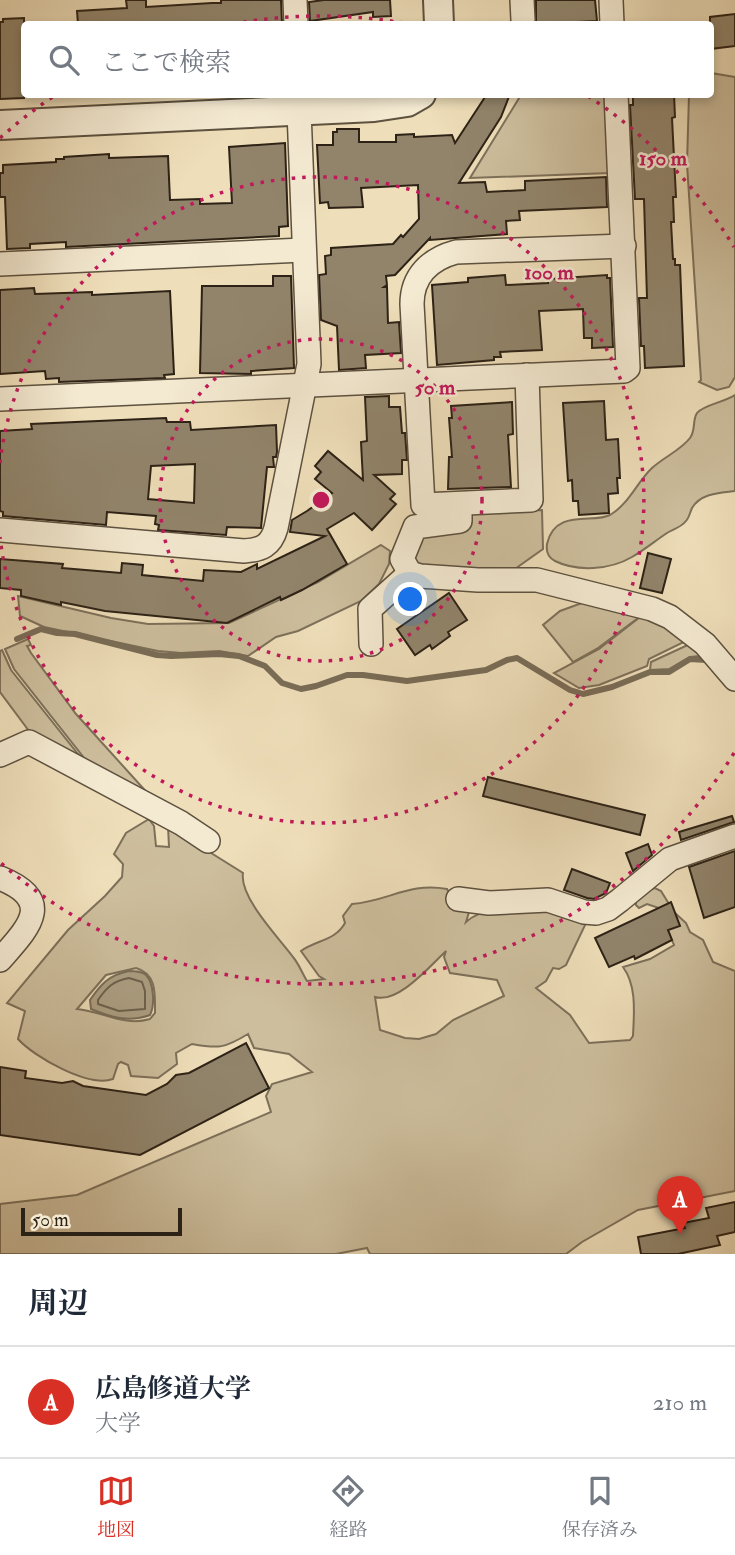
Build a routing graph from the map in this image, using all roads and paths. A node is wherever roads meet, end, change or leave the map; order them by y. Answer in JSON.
{"nodes":[{"id":1,"x":295,"y":0,"type":"edge"},
{"id":2,"x":438,"y":0,"type":"edge"},
{"id":3,"x":611,"y":0,"type":"edge"},
{"id":4,"x":296,"y":21,"type":"edge"},
{"id":5,"x":439,"y":21,"type":"edge"},
{"id":6,"x":612,"y":21,"type":"edge"},
{"id":7,"x":414,"y":98,"type":"edge"},
{"id":8,"x":616,"y":98,"type":"edge"},
{"id":9,"x":299,"y":111,"type":"junction"},
{"id":10,"x":0,"y":125,"type":"edge"},
{"id":11,"x":624,"y":246,"type":"junction"},
{"id":12,"x":303,"y":250,"type":"junction"},
{"id":13,"x":0,"y":264,"type":"edge"},
{"id":14,"x":527,"y":375,"type":"junction"},
{"id":15,"x":415,"y":380,"type":"junction"},
{"id":16,"x":306,"y":385,"type":"junction"},
{"id":17,"x":0,"y":399,"type":"edge"},
{"id":18,"x":460,"y":504,"type":"junction"},
{"id":19,"x":0,"y":530,"type":"edge"},
{"id":20,"x":410,"y":573,"type":"junction"},
{"id":21,"x":371,"y":644,"type":"dead end"},
{"id":22,"x":735,"y":678,"type":"edge"},
{"id":23,"x":0,"y":755,"type":"edge"},
{"id":24,"x":735,"y":836,"type":"edge"},
{"id":25,"x":208,"y":841,"type":"dead end"},
{"id":26,"x":0,"y":878,"type":"edge"},
{"id":27,"x":458,"y":899,"type":"dead end"},
{"id":28,"x":0,"y":960,"type":"edge"}],
"edges":[{"from":1,"to":4,"type":"street"},
{"from":2,"to":5,"type":"street"},
{"from":3,"to":6,"type":"street"},
{"from":7,"to":9,"type":"street"},
{"from":8,"to":11,"type":"street"},
{"from":9,"to":10,"type":"street"},
{"from":9,"to":12,"type":"street"},
{"from":11,"to":14,"type":"street"},
{"from":11,"to":15,"type":"street"},
{"from":12,"to":13,"type":"street"},
{"from":12,"to":16,"type":"street"},
{"from":14,"to":15,"type":"street"},
{"from":14,"to":18,"type":"street"},
{"from":15,"to":16,"type":"street"},
{"from":15,"to":18,"type":"street"},
{"from":16,"to":17,"type":"street"},
{"from":16,"to":19,"type":"street"},
{"from":18,"to":20,"type":"street"},
{"from":20,"to":21,"type":"street"},
{"from":20,"to":22,"type":"street"},
{"from":23,"to":25,"type":"street"},
{"from":24,"to":27,"type":"street"},
{"from":26,"to":28,"type":"street"}]}
